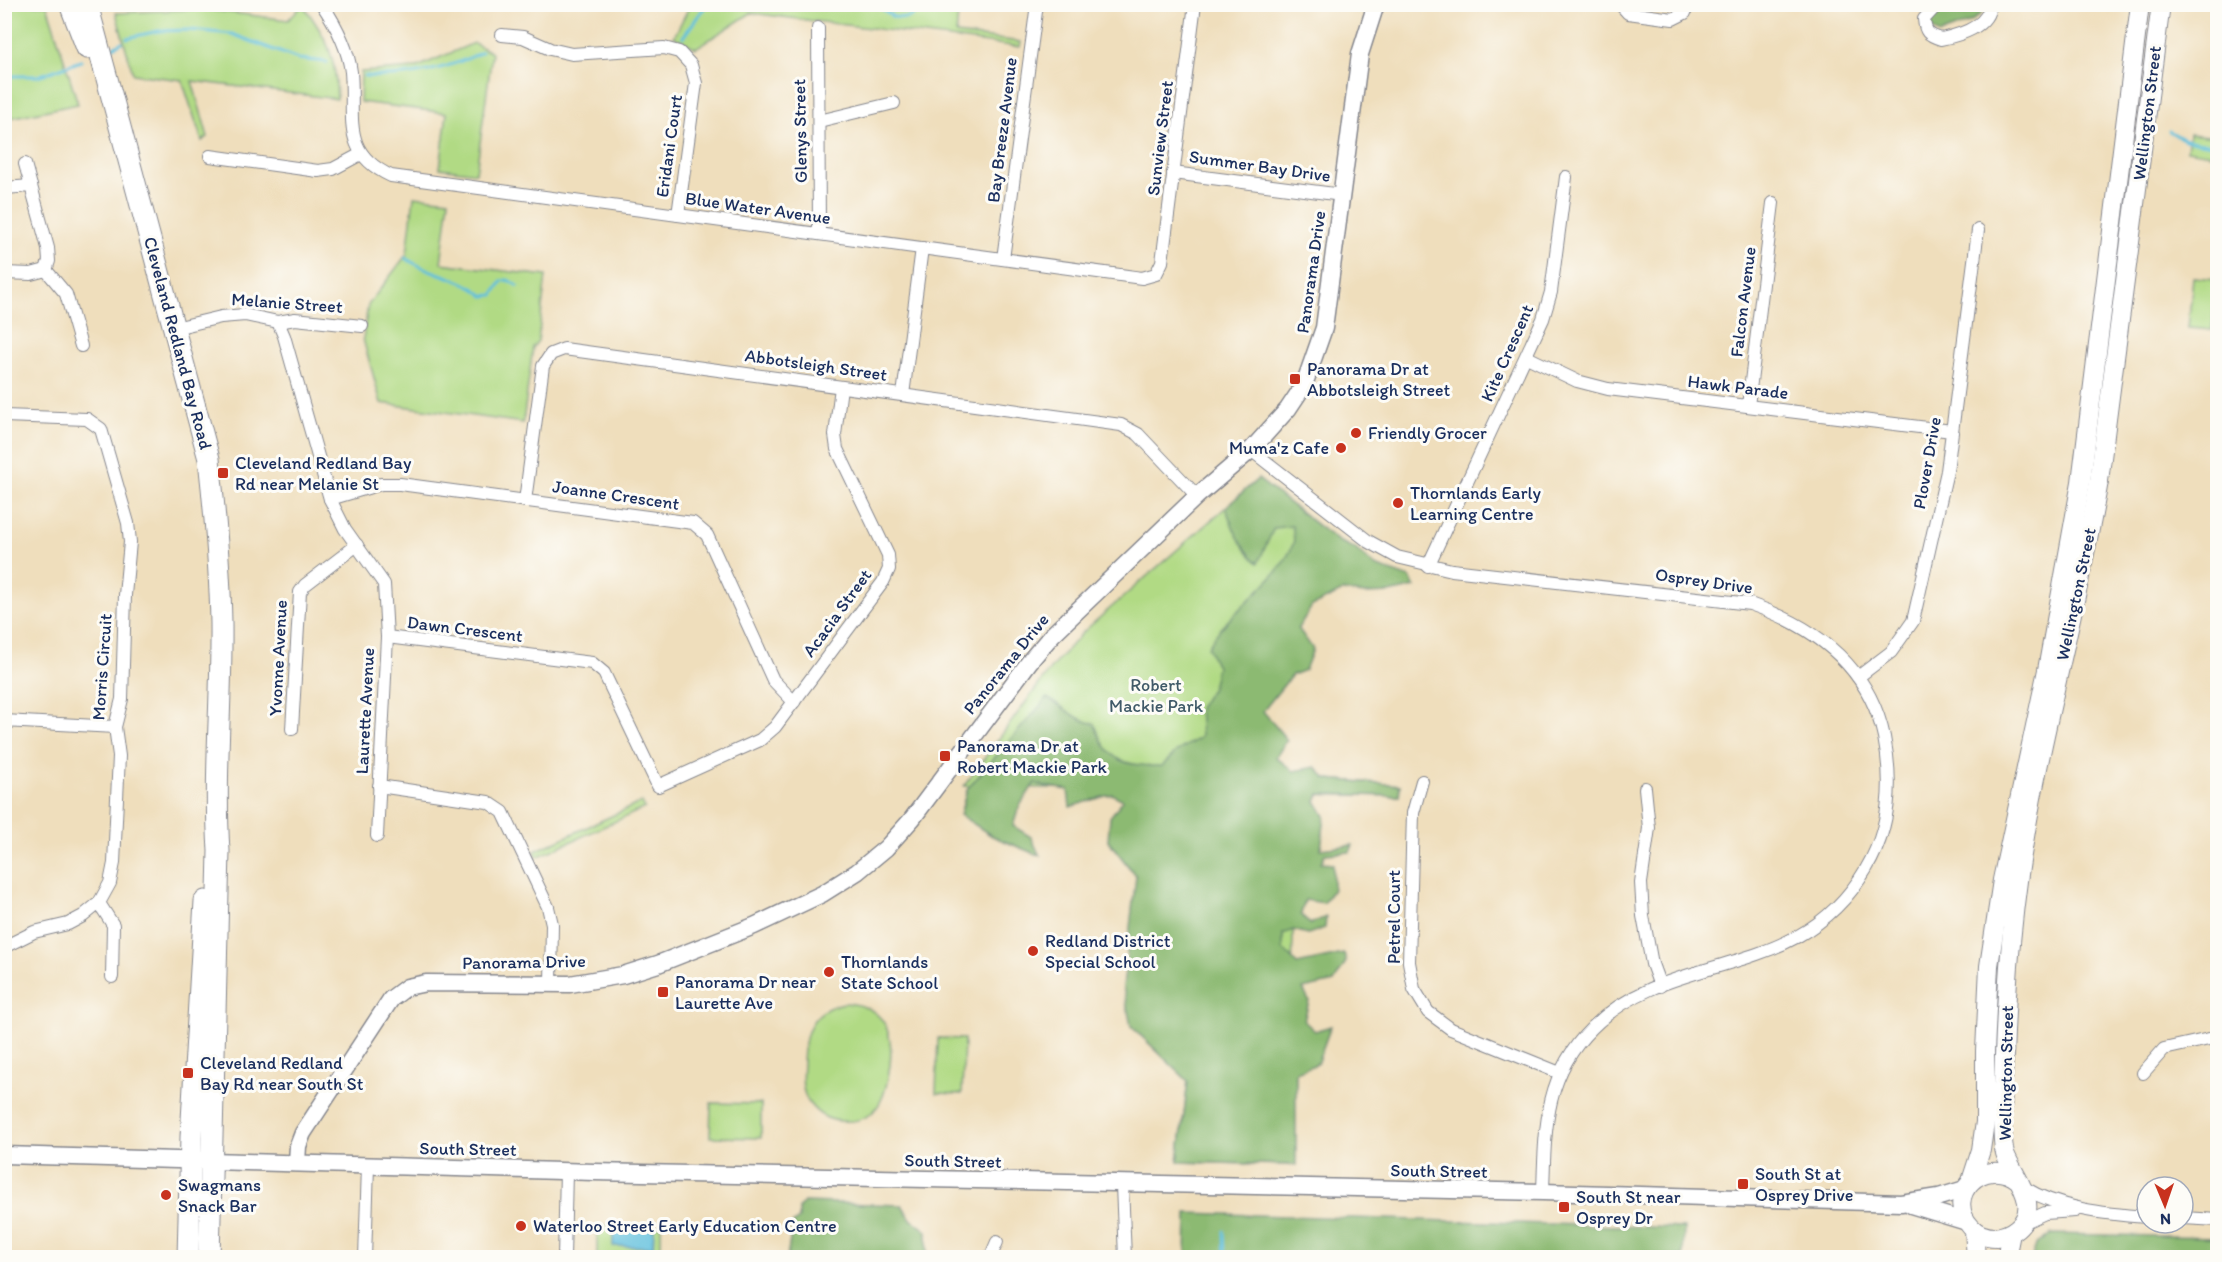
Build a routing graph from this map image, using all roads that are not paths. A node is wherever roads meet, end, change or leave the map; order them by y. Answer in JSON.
{"nodes":[{"id":1,"x":70,"y":4,"type":"edge"},
{"id":2,"x":87,"y":4,"type":"edge"},
{"id":3,"x":1037,"y":4,"type":"edge"},
{"id":4,"x":1195,"y":4,"type":"edge"},
{"id":5,"x":1376,"y":4,"type":"edge"},
{"id":6,"x":1620,"y":4,"type":"edge"},
{"id":7,"x":1687,"y":4,"type":"edge"},
{"id":8,"x":1938,"y":4,"type":"edge"},
{"id":9,"x":1990,"y":4,"type":"edge"},
{"id":10,"x":2140,"y":4,"type":"edge"},
{"id":11,"x":2161,"y":4,"type":"edge"},
{"id":12,"x":323,"y":5,"type":"edge"},
{"id":13,"x":818,"y":28,"type":"dead end"},
{"id":14,"x":502,"y":35,"type":"dead end"},
{"id":15,"x":894,"y":103,"type":"dead end"},
{"id":16,"x":819,"y":121,"type":"junction"},
{"id":17,"x":119,"y":130,"type":"junction"},
{"id":18,"x":361,"y":154,"type":"junction"},
{"id":19,"x":210,"y":156,"type":"dead end"},
{"id":20,"x":26,"y":164,"type":"dead end"},
{"id":21,"x":1173,"y":173,"type":"junction"},
{"id":22,"x":1566,"y":177,"type":"dead end"},
{"id":23,"x":31,"y":186,"type":"junction"},
{"id":24,"x":4,"y":188,"type":"edge"},
{"id":25,"x":1342,"y":195,"type":"junction"},
{"id":26,"x":1773,"y":203,"type":"dead end"},
{"id":27,"x":678,"y":215,"type":"junction"},
{"id":28,"x":1978,"y":230,"type":"dead end"},
{"id":29,"x":819,"y":234,"type":"junction"},
{"id":30,"x":922,"y":248,"type":"junction"},
{"id":31,"x":1003,"y":259,"type":"junction"},
{"id":32,"x":46,"y":270,"type":"junction"},
{"id":33,"x":4,"y":273,"type":"edge"},
{"id":34,"x":1156,"y":274,"type":"joint"},
{"id":35,"x":278,"y":322,"type":"junction"},
{"id":36,"x":362,"y":326,"type":"dead end"},
{"id":37,"x":175,"y":328,"type":"junction"},
{"id":38,"x":81,"y":346,"type":"dead end"},
{"id":39,"x":1527,"y":357,"type":"junction"},
{"id":40,"x":841,"y":387,"type":"junction"},
{"id":41,"x":903,"y":395,"type":"junction"},
{"id":42,"x":1748,"y":406,"type":"junction"},
{"id":43,"x":4,"y":416,"type":"edge"},
{"id":44,"x":1952,"y":431,"type":"junction"},
{"id":45,"x":1251,"y":450,"type":"junction"},
{"id":46,"x":1197,"y":496,"type":"junction"},
{"id":47,"x":330,"y":499,"type":"junction"},
{"id":48,"x":525,"y":501,"type":"junction"},
{"id":49,"x":357,"y":545,"type":"junction"},
{"id":50,"x":1428,"y":566,"type":"junction"},
{"id":51,"x":387,"y":637,"type":"junction"},
{"id":52,"x":1858,"y":677,"type":"junction"},
{"id":53,"x":794,"y":702,"type":"junction"},
{"id":54,"x":4,"y":721,"type":"edge"},
{"id":55,"x":115,"y":727,"type":"junction"},
{"id":56,"x":292,"y":729,"type":"dead end"},
{"id":57,"x":1422,"y":781,"type":"dead end"},
{"id":58,"x":380,"y":786,"type":"junction"},
{"id":59,"x":658,"y":786,"type":"joint"},
{"id":60,"x":1645,"y":788,"type":"dead end"},
{"id":61,"x":216,"y":811,"type":"junction"},
{"id":62,"x":377,"y":836,"type":"dead end"},
{"id":63,"x":99,"y":903,"type":"junction"},
{"id":64,"x":4,"y":947,"type":"edge"},
{"id":65,"x":112,"y":977,"type":"dead end"},
{"id":66,"x":551,"y":984,"type":"junction"},
{"id":67,"x":1660,"y":986,"type":"junction"},
{"id":68,"x":2217,"y":1037,"type":"edge"},
{"id":69,"x":1560,"y":1073,"type":"junction"},
{"id":70,"x":2143,"y":1073,"type":"dead end"},
{"id":71,"x":4,"y":1155,"type":"edge"},
{"id":72,"x":190,"y":1159,"type":"junction"},
{"id":73,"x":213,"y":1160,"type":"junction"},
{"id":74,"x":297,"y":1162,"type":"junction"},
{"id":75,"x":368,"y":1166,"type":"junction"},
{"id":76,"x":566,"y":1171,"type":"junction"},
{"id":77,"x":2020,"y":1184,"type":"junction"},
{"id":78,"x":1122,"y":1185,"type":"junction"},
{"id":79,"x":1968,"y":1185,"type":"junction"},
{"id":80,"x":1543,"y":1192,"type":"junction"},
{"id":81,"x":1901,"y":1203,"type":"junction"},
{"id":82,"x":2091,"y":1210,"type":"junction"},
{"id":83,"x":2135,"y":1216,"type":"edge"},
{"id":84,"x":2195,"y":1219,"type":"edge"},
{"id":85,"x":2217,"y":1220,"type":"edge"},
{"id":86,"x":1970,"y":1226,"type":"junction"},
{"id":87,"x":2016,"y":1229,"type":"junction"},
{"id":88,"x":997,"y":1242,"type":"dead end"},
{"id":89,"x":188,"y":1257,"type":"edge"},
{"id":90,"x":209,"y":1257,"type":"edge"},
{"id":91,"x":365,"y":1257,"type":"edge"},
{"id":92,"x":564,"y":1257,"type":"edge"},
{"id":93,"x":990,"y":1257,"type":"edge"},
{"id":94,"x":1125,"y":1257,"type":"edge"},
{"id":95,"x":1976,"y":1257,"type":"edge"},
{"id":96,"x":2006,"y":1257,"type":"edge"}],
"edges":[{"from":1,"to":17,"type":"highway","name":"Cleveland Redland Bay Road"},
{"from":2,"to":17,"type":"highway","name":"Cleveland Redland Bay Road"},
{"from":3,"to":31,"type":"street","name":"Bay Breeze Avenue"},
{"from":4,"to":21,"type":"street","name":"Sunview Street"},
{"from":5,"to":25,"type":"street","name":"Panorama Drive"},
{"from":6,"to":7,"type":"street"},
{"from":8,"to":9,"type":"street"},
{"from":10,"to":79,"type":"main road","name":"Wellington Street"},
{"from":11,"to":77,"type":"main road","name":"Wellington Street"},
{"from":12,"to":18,"type":"street"},
{"from":13,"to":16,"type":"street","name":"Glenys Street"},
{"from":14,"to":27,"type":"street","name":"Eridani Court"},
{"from":15,"to":16,"type":"street"},
{"from":16,"to":29,"type":"street","name":"Glenys Street"},
{"from":17,"to":37,"type":"highway","name":"Cleveland Redland Bay Road"},
{"from":18,"to":19,"type":"street"},
{"from":18,"to":27,"type":"street","name":"Blue Water Avenue"},
{"from":20,"to":23,"type":"street"},
{"from":21,"to":25,"type":"street","name":"Summer Bay Drive"},
{"from":21,"to":34,"type":"street","name":"Sunview Street"},
{"from":22,"to":39,"type":"street","name":"Kite Crescent"},
{"from":23,"to":24,"type":"street"},
{"from":23,"to":32,"type":"street"},
{"from":25,"to":45,"type":"street","name":"Panorama Drive"},
{"from":26,"to":42,"type":"street","name":"Falcon Avenue"},
{"from":27,"to":29,"type":"street","name":"Blue Water Avenue"},
{"from":28,"to":44,"type":"street","name":"Plover Drive"},
{"from":29,"to":30,"type":"street","name":"Blue Water Avenue"},
{"from":30,"to":31,"type":"street","name":"Blue Water Avenue"},
{"from":30,"to":41,"type":"street"},
{"from":31,"to":34,"type":"street","name":"Blue Water Avenue"},
{"from":32,"to":33,"type":"street"},
{"from":32,"to":38,"type":"street"},
{"from":35,"to":36,"type":"street","name":"Melanie Street"},
{"from":35,"to":37,"type":"street","name":"Melanie Street"},
{"from":35,"to":47,"type":"street","name":"Dawn Crescent"},
{"from":37,"to":61,"type":"highway","name":"Cleveland Redland Bay Road"},
{"from":39,"to":42,"type":"street","name":"Hawk Parade"},
{"from":39,"to":50,"type":"street","name":"Kite Crescent"},
{"from":40,"to":41,"type":"street","name":"Abbotsleigh Street"},
{"from":40,"to":48,"type":"street","name":"Abbotsleigh Street"},
{"from":40,"to":53,"type":"street","name":"Acacia Street"},
{"from":41,"to":46,"type":"street","name":"Abbotsleigh Street"},
{"from":42,"to":44,"type":"street","name":"Hawk Parade"},
{"from":43,"to":55,"type":"street","name":"Morris Circuit"},
{"from":44,"to":52,"type":"street","name":"Plover Drive"},
{"from":45,"to":46,"type":"street","name":"Panorama Drive"},
{"from":45,"to":50,"type":"street","name":"Osprey Drive"},
{"from":46,"to":66,"type":"street","name":"Panorama Drive"},
{"from":47,"to":48,"type":"street","name":"Joanne Crescent"},
{"from":47,"to":49,"type":"street","name":"Dawn Crescent"},
{"from":48,"to":53,"type":"street","name":"Joanne Crescent"},
{"from":49,"to":51,"type":"street","name":"Dawn Crescent"},
{"from":49,"to":56,"type":"street","name":"Yvonne Avenue"},
{"from":50,"to":52,"type":"street","name":"Osprey Drive"},
{"from":51,"to":58,"type":"street","name":"Laurette Avenue"},
{"from":51,"to":59,"type":"street","name":"Dawn Crescent"},
{"from":52,"to":67,"type":"street","name":"Osprey Drive"},
{"from":53,"to":59,"type":"street","name":"Acacia Street"},
{"from":54,"to":55,"type":"street"},
{"from":55,"to":63,"type":"street","name":"Morris Circuit"},
{"from":57,"to":69,"type":"street","name":"Petrel Court"},
{"from":58,"to":62,"type":"street","name":"Laurette Avenue"},
{"from":58,"to":66,"type":"street","name":"Laurette Avenue"},
{"from":60,"to":67,"type":"street"},
{"from":61,"to":72,"type":"highway","name":"Cleveland Redland Bay Road"},
{"from":61,"to":73,"type":"highway","name":"Cleveland Redland Bay Road"},
{"from":63,"to":64,"type":"street"},
{"from":63,"to":65,"type":"street"},
{"from":66,"to":74,"type":"street","name":"Panorama Drive"},
{"from":67,"to":69,"type":"street","name":"Osprey Drive"},
{"from":68,"to":70,"type":"street"},
{"from":69,"to":80,"type":"street","name":"Osprey Drive"},
{"from":71,"to":72,"type":"street","name":"South Street"},
{"from":72,"to":73,"type":"street","name":"South Street"},
{"from":72,"to":89,"type":"highway","name":"Cleveland Redland Bay Road"},
{"from":73,"to":74,"type":"street","name":"South Street"},
{"from":73,"to":90,"type":"highway","name":"Cleveland Redland Bay Road"},
{"from":74,"to":75,"type":"street","name":"South Street"},
{"from":75,"to":76,"type":"street","name":"South Street"},
{"from":75,"to":91,"type":"street"},
{"from":76,"to":78,"type":"street","name":"South Street"},
{"from":76,"to":92,"type":"street"},
{"from":77,"to":79,"type":"main road"},
{"from":77,"to":82,"type":"street"},
{"from":77,"to":87,"type":"main road","name":"Wellington Street"},
{"from":78,"to":80,"type":"street","name":"South Street"},
{"from":78,"to":94,"type":"street"},
{"from":79,"to":81,"type":"street","name":"South Street"},
{"from":79,"to":86,"type":"main road","name":"Wellington Street"},
{"from":80,"to":81,"type":"street","name":"South Street"},
{"from":81,"to":86,"type":"street","name":"South Street"},
{"from":82,"to":83,"type":"street"},
{"from":82,"to":87,"type":"street"},
{"from":84,"to":85,"type":"street"},
{"from":86,"to":87,"type":"main road"},
{"from":86,"to":95,"type":"main road","name":"Wellington Street"},
{"from":87,"to":96,"type":"main road","name":"Wellington Street"},
{"from":88,"to":93,"type":"street"}]}
